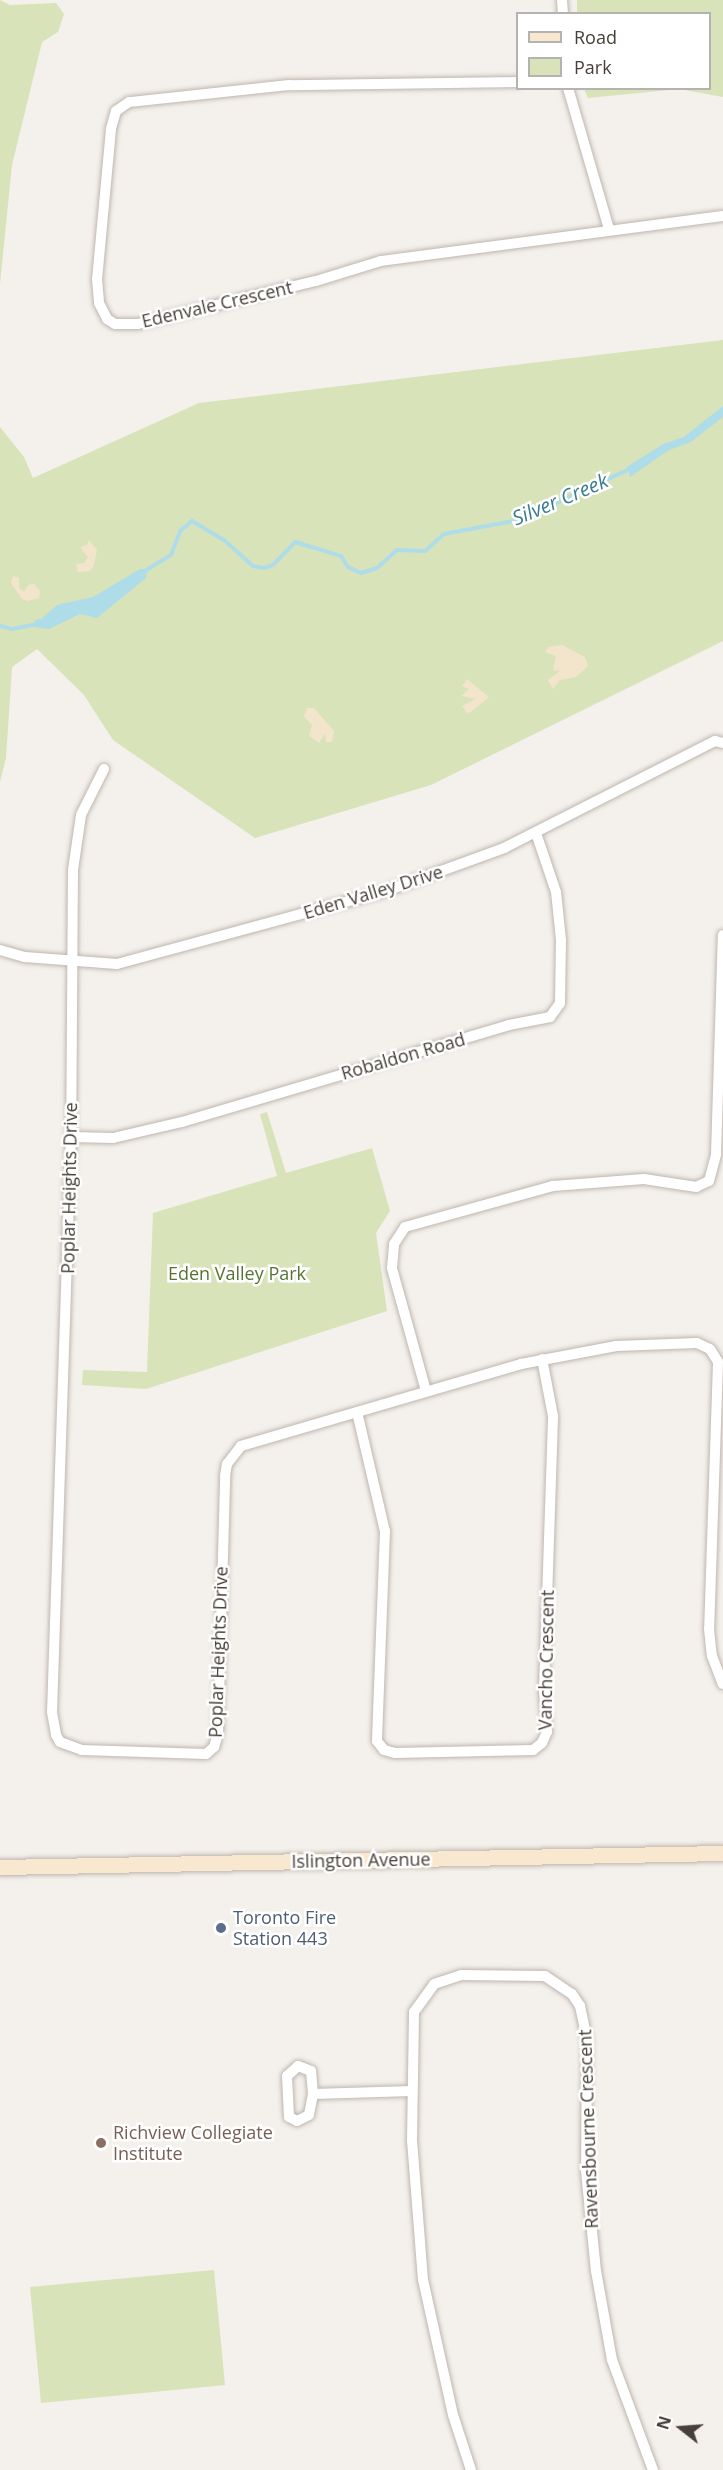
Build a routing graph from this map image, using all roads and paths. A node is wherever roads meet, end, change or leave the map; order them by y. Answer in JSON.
{"nodes":[{"id":1,"x":516,"y":82,"type":"edge"},
{"id":2,"x":569,"y":90,"type":"edge"},
{"id":3,"x":723,"y":216,"type":"edge"},
{"id":4,"x":609,"y":229,"type":"junction"},
{"id":5,"x":723,"y":743,"type":"edge"},
{"id":6,"x":104,"y":769,"type":"dead end"},
{"id":7,"x":536,"y":833,"type":"junction"},
{"id":8,"x":723,"y":935,"type":"edge"},
{"id":9,"x":0,"y":950,"type":"edge"},
{"id":10,"x":71,"y":962,"type":"junction"},
{"id":11,"x":71,"y":1137,"type":"junction"},
{"id":12,"x":542,"y":1359,"type":"junction"},
{"id":13,"x":426,"y":1391,"type":"junction"},
{"id":14,"x":357,"y":1412,"type":"junction"},
{"id":15,"x":723,"y":1684,"type":"edge"},
{"id":16,"x":723,"y":1853,"type":"edge"},
{"id":17,"x":0,"y":1867,"type":"edge"},
{"id":18,"x":411,"y":2091,"type":"junction"},
{"id":19,"x":313,"y":2094,"type":"junction"},
{"id":20,"x":471,"y":2470,"type":"edge"},
{"id":21,"x":653,"y":2470,"type":"edge"}],
"edges":[{"from":1,"to":4,"type":"street","name":"Edenvale Crescent"},
{"from":2,"to":4,"type":"street"},
{"from":3,"to":4,"type":"street","name":"Edenvale Crescent"},
{"from":5,"to":7,"type":"street","name":"Eden Valley Drive"},
{"from":6,"to":10,"type":"street","name":"Poplar Heights Drive"},
{"from":7,"to":10,"type":"street","name":"Eden Valley Drive"},
{"from":7,"to":11,"type":"street","name":"Robaldon Road"},
{"from":8,"to":13,"type":"street"},
{"from":9,"to":10,"type":"street","name":"Eden Valley Drive"},
{"from":10,"to":11,"type":"street","name":"Poplar Heights Drive"},
{"from":11,"to":14,"type":"street","name":"Poplar Heights Drive"},
{"from":12,"to":13,"type":"street","name":"Poplar Heights Drive"},
{"from":12,"to":14,"type":"street","name":"Vancho Crescent"},
{"from":12,"to":15,"type":"street","name":"Poplar Heights Drive"},
{"from":13,"to":14,"type":"street","name":"Poplar Heights Drive"},
{"from":16,"to":17,"type":"main road","name":"Islington Avenue"},
{"from":18,"to":19,"type":"street"},
{"from":18,"to":20,"type":"street","name":"Ravensbourne Crescent"},
{"from":18,"to":21,"type":"street","name":"Ravensbourne Crescent"},
{"from":19,"to":19,"type":"street"}]}
